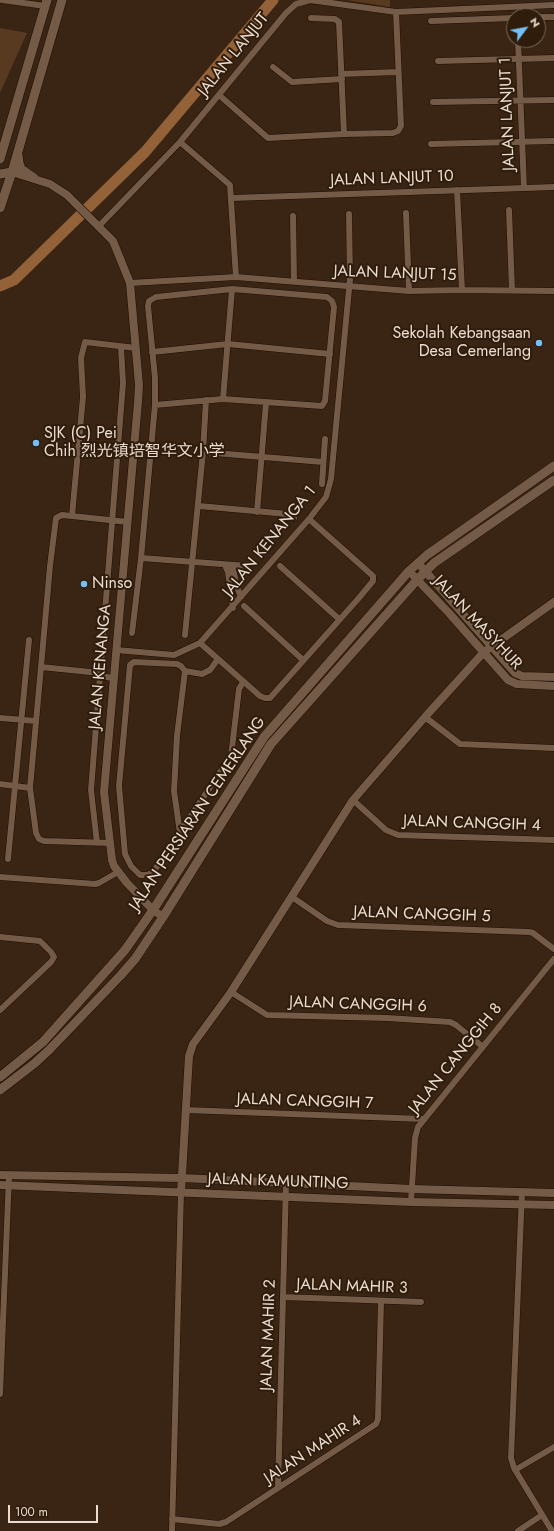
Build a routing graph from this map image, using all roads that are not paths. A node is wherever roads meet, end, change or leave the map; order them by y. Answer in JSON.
{"nodes":[{"id":1,"x":2,"y":0,"type":"edge"},
{"id":2,"x":62,"y":0,"type":"edge"},
{"id":3,"x":30,"y":2,"type":"edge"},
{"id":4,"x":46,"y":3,"type":"edge"},
{"id":5,"x":554,"y":5,"type":"edge"},
{"id":6,"x":517,"y":7,"type":"joint"},
{"id":7,"x":396,"y":12,"type":"junction"},
{"id":8,"x":311,"y":18,"type":"dead end"},
{"id":9,"x":506,"y":18,"type":"edge"},
{"id":10,"x":431,"y":21,"type":"dead end"},
{"id":11,"x":518,"y":48,"type":"edge"},
{"id":12,"x":554,"y":58,"type":"edge"},
{"id":13,"x":519,"y":60,"type":"junction"},
{"id":14,"x":438,"y":61,"type":"dead end"},
{"id":15,"x":273,"y":67,"type":"dead end"},
{"id":16,"x":398,"y":72,"type":"junction"},
{"id":17,"x":341,"y":77,"type":"junction"},
{"id":18,"x":219,"y":95,"type":"junction"},
{"id":19,"x":554,"y":100,"type":"edge"},
{"id":20,"x":521,"y":101,"type":"junction"},
{"id":21,"x":433,"y":102,"type":"dead end"},
{"id":22,"x":344,"y":134,"type":"junction"},
{"id":23,"x":554,"y":141,"type":"edge"},
{"id":24,"x":180,"y":142,"type":"junction"},
{"id":25,"x":522,"y":142,"type":"junction"},
{"id":26,"x":432,"y":144,"type":"dead end"},
{"id":27,"x":18,"y":152,"type":"junction"},
{"id":28,"x":0,"y":159,"type":"edge"},
{"id":29,"x":12,"y":172,"type":"junction"},
{"id":30,"x":0,"y":174,"type":"edge"},
{"id":31,"x":34,"y":178,"type":"junction"},
{"id":32,"x":554,"y":187,"type":"edge"},
{"id":33,"x":524,"y":188,"type":"junction"},
{"id":34,"x":6,"y":189,"type":"junction"},
{"id":35,"x":457,"y":190,"type":"junction"},
{"id":36,"x":232,"y":198,"type":"junction"},
{"id":37,"x":0,"y":208,"type":"edge"},
{"id":38,"x":509,"y":210,"type":"dead end"},
{"id":39,"x":406,"y":213,"type":"dead end"},
{"id":40,"x":349,"y":214,"type":"dead end"},
{"id":41,"x":293,"y":216,"type":"dead end"},
{"id":42,"x":99,"y":226,"type":"junction"},
{"id":43,"x":236,"y":277,"type":"junction"},
{"id":44,"x":294,"y":281,"type":"junction"},
{"id":45,"x":130,"y":283,"type":"junction"},
{"id":46,"x":349,"y":286,"type":"junction"},
{"id":47,"x":232,"y":289,"type":"junction"},
{"id":48,"x":462,"y":290,"type":"junction"},
{"id":49,"x":512,"y":290,"type":"junction"},
{"id":50,"x":409,"y":291,"type":"junction"},
{"id":51,"x":554,"y":291,"type":"edge"},
{"id":52,"x":228,"y":344,"type":"junction"},
{"id":53,"x":120,"y":346,"type":"junction"},
{"id":54,"x":136,"y":348,"type":"junction"},
{"id":55,"x":152,"y":352,"type":"junction"},
{"id":56,"x":330,"y":354,"type":"junction"},
{"id":57,"x":223,"y":399,"type":"junction"},
{"id":58,"x":206,"y":400,"type":"junction"},
{"id":59,"x":266,"y":403,"type":"junction"},
{"id":60,"x":155,"y":405,"type":"junction"},
{"id":61,"x":325,"y":439,"type":"dead end"},
{"id":62,"x":204,"y":452,"type":"junction"},
{"id":63,"x":261,"y":458,"type":"junction"},
{"id":64,"x":323,"y":462,"type":"junction"},
{"id":65,"x":554,"y":466,"type":"edge"},
{"id":66,"x":554,"y":480,"type":"edge"},
{"id":67,"x":322,"y":484,"type":"dead end"},
{"id":68,"x":199,"y":506,"type":"junction"},
{"id":69,"x":257,"y":512,"type":"junction"},
{"id":70,"x":72,"y":516,"type":"junction"},
{"id":71,"x":294,"y":518,"type":"dead end"},
{"id":72,"x":309,"y":519,"type":"junction"},
{"id":73,"x":112,"y":520,"type":"junction"},
{"id":74,"x":128,"y":522,"type":"junction"},
{"id":75,"x":141,"y":558,"type":"junction"},
{"id":76,"x":194,"y":561,"type":"junction"},
{"id":77,"x":418,"y":563,"type":"junction"},
{"id":78,"x":228,"y":566,"type":"junction"},
{"id":79,"x":248,"y":566,"type":"dead end"},
{"id":80,"x":280,"y":566,"type":"dead end"},
{"id":81,"x":409,"y":571,"type":"junction"},
{"id":82,"x":425,"y":572,"type":"junction"},
{"id":83,"x":417,"y":580,"type":"junction"},
{"id":84,"x":241,"y":597,"type":"junction"},
{"id":85,"x":554,"y":602,"type":"edge"},
{"id":86,"x":244,"y":606,"type":"dead end"},
{"id":87,"x":233,"y":608,"type":"junction"},
{"id":88,"x":339,"y":619,"type":"junction"},
{"id":89,"x":132,"y":633,"type":"dead end"},
{"id":90,"x":185,"y":635,"type":"dead end"},
{"id":91,"x":29,"y":640,"type":"dead end"},
{"id":92,"x":200,"y":643,"type":"junction"},
{"id":93,"x":492,"y":646,"type":"junction"},
{"id":94,"x":116,"y":650,"type":"junction"},
{"id":95,"x":484,"y":652,"type":"junction"},
{"id":96,"x":218,"y":659,"type":"junction"},
{"id":97,"x":304,"y":660,"type":"junction"},
{"id":98,"x":41,"y":667,"type":"junction"},
{"id":99,"x":185,"y":671,"type":"junction"},
{"id":100,"x":100,"y":675,"type":"junction"},
{"id":101,"x":554,"y":677,"type":"edge"},
{"id":102,"x":114,"y":678,"type":"junction"},
{"id":103,"x":244,"y":682,"type":"junction"},
{"id":104,"x":554,"y":686,"type":"edge"},
{"id":105,"x":425,"y":717,"type":"junction"},
{"id":106,"x":0,"y":718,"type":"edge"},
{"id":107,"x":22,"y":720,"type":"junction"},
{"id":108,"x":36,"y":721,"type":"junction"},
{"id":109,"x":554,"y":748,"type":"edge"},
{"id":110,"x":0,"y":784,"type":"edge"},
{"id":111,"x":14,"y":786,"type":"junction"},
{"id":112,"x":30,"y":788,"type":"junction"},
{"id":113,"x":353,"y":800,"type":"junction"},
{"id":114,"x":180,"y":833,"type":"junction"},
{"id":115,"x":554,"y":840,"type":"edge"},
{"id":116,"x":97,"y":843,"type":"junction"},
{"id":117,"x":110,"y":843,"type":"junction"},
{"id":118,"x":8,"y":859,"type":"dead end"},
{"id":119,"x":118,"y":872,"type":"junction"},
{"id":120,"x":0,"y":876,"type":"edge"},
{"id":121,"x":292,"y":897,"type":"junction"},
{"id":122,"x":153,"y":910,"type":"junction"},
{"id":123,"x":163,"y":917,"type":"junction"},
{"id":124,"x":0,"y":937,"type":"edge"},
{"id":125,"x":554,"y":949,"type":"edge"},
{"id":126,"x":554,"y":959,"type":"edge"},
{"id":127,"x":231,"y":992,"type":"junction"},
{"id":128,"x":0,"y":1010,"type":"edge"},
{"id":129,"x":483,"y":1047,"type":"junction"},
{"id":130,"x":0,"y":1077,"type":"edge"},
{"id":131,"x":0,"y":1090,"type":"edge"},
{"id":132,"x":186,"y":1110,"type":"junction"},
{"id":133,"x":424,"y":1119,"type":"junction"},
{"id":134,"x":0,"y":1175,"type":"edge"},
{"id":135,"x":9,"y":1176,"type":"junction"},
{"id":136,"x":182,"y":1178,"type":"junction"},
{"id":137,"x":286,"y":1183,"type":"junction"},
{"id":138,"x":4,"y":1185,"type":"edge"},
{"id":139,"x":412,"y":1189,"type":"junction"},
{"id":140,"x":182,"y":1192,"type":"junction"},
{"id":141,"x":522,"y":1192,"type":"junction"},
{"id":142,"x":554,"y":1193,"type":"edge"},
{"id":143,"x":286,"y":1196,"type":"junction"},
{"id":144,"x":411,"y":1202,"type":"junction"},
{"id":145,"x":521,"y":1204,"type":"junction"},
{"id":146,"x":554,"y":1205,"type":"edge"},
{"id":147,"x":283,"y":1297,"type":"junction"},
{"id":148,"x":381,"y":1302,"type":"junction"},
{"id":149,"x":421,"y":1302,"type":"dead end"},
{"id":150,"x":0,"y":1394,"type":"edge"},
{"id":151,"x":554,"y":1447,"type":"edge"},
{"id":152,"x":516,"y":1470,"type":"junction"},
{"id":153,"x":278,"y":1488,"type":"junction"},
{"id":154,"x":542,"y":1515,"type":"junction"},
{"id":155,"x":172,"y":1519,"type":"junction"},
{"id":156,"x":172,"y":1531,"type":"edge"},
{"id":157,"x":518,"y":1531,"type":"edge"},
{"id":158,"x":552,"y":1531,"type":"edge"}],
"edges":[{"from":1,"to":3,"type":"street"},
{"from":2,"to":27,"type":"main road"},
{"from":3,"to":4,"type":"street"},
{"from":4,"to":28,"type":"main road"},
{"from":5,"to":6,"type":"street","name":"JALAN LANJUT"},
{"from":6,"to":7,"type":"street","name":"JALAN LANJUT"},
{"from":7,"to":16,"type":"street"},
{"from":7,"to":18,"type":"street","name":"JALAN LANJUT"},
{"from":8,"to":17,"type":"street"},
{"from":9,"to":10,"type":"street"},
{"from":11,"to":13,"type":"street","name":"JALAN LANJUT 1"},
{"from":12,"to":13,"type":"street"},
{"from":13,"to":14,"type":"street"},
{"from":13,"to":20,"type":"street","name":"JALAN LANJUT 1"},
{"from":15,"to":17,"type":"street"},
{"from":16,"to":17,"type":"street"},
{"from":16,"to":22,"type":"street"},
{"from":17,"to":22,"type":"street"},
{"from":18,"to":22,"type":"street"},
{"from":18,"to":24,"type":"street","name":"JALAN LANJUT"},
{"from":19,"to":20,"type":"street"},
{"from":20,"to":21,"type":"street"},
{"from":20,"to":25,"type":"street","name":"JALAN LANJUT 1"},
{"from":23,"to":25,"type":"street"},
{"from":24,"to":36,"type":"street"},
{"from":24,"to":42,"type":"street","name":"JALAN LANJUT"},
{"from":25,"to":26,"type":"street"},
{"from":25,"to":33,"type":"street","name":"JALAN LANJUT 1"},
{"from":27,"to":29,"type":"main road"},
{"from":27,"to":31,"type":"main road"},
{"from":28,"to":29,"type":"main road"},
{"from":29,"to":30,"type":"main road"},
{"from":29,"to":31,"type":"street","name":"JALAN KENANGA"},
{"from":29,"to":34,"type":"main road"},
{"from":31,"to":34,"type":"main road"},
{"from":31,"to":42,"type":"street","name":"JALAN KENANGA"},
{"from":32,"to":33,"type":"street","name":"JALAN LANJUT 10"},
{"from":33,"to":35,"type":"street","name":"JALAN LANJUT 10"},
{"from":34,"to":37,"type":"main road"},
{"from":35,"to":36,"type":"street","name":"JALAN LANJUT 10"},
{"from":35,"to":48,"type":"street"},
{"from":36,"to":43,"type":"street"},
{"from":38,"to":49,"type":"street"},
{"from":39,"to":50,"type":"street"},
{"from":40,"to":46,"type":"street","name":"JALAN KENANGA 1"},
{"from":41,"to":44,"type":"street"},
{"from":42,"to":45,"type":"street","name":"JALAN KENANGA"},
{"from":43,"to":44,"type":"street","name":"JALAN LANJUT 15"},
{"from":43,"to":45,"type":"street","name":"JALAN LANJUT 15"},
{"from":44,"to":46,"type":"street","name":"JALAN LANJUT 15"},
{"from":45,"to":54,"type":"street","name":"JALAN KENANGA"},
{"from":46,"to":50,"type":"street","name":"JALAN LANJUT 15"},
{"from":46,"to":72,"type":"street","name":"JALAN KENANGA 1"},
{"from":47,"to":52,"type":"street"},
{"from":47,"to":55,"type":"street"},
{"from":47,"to":56,"type":"street"},
{"from":48,"to":49,"type":"street","name":"JALAN LANJUT 15"},
{"from":48,"to":50,"type":"street","name":"JALAN LANJUT 15"},
{"from":49,"to":51,"type":"street","name":"JALAN LANJUT 15"},
{"from":52,"to":55,"type":"street"},
{"from":52,"to":56,"type":"street"},
{"from":52,"to":57,"type":"street"},
{"from":53,"to":54,"type":"street"},
{"from":53,"to":70,"type":"street"},
{"from":53,"to":73,"type":"street"},
{"from":54,"to":74,"type":"street","name":"JALAN KENANGA"},
{"from":55,"to":60,"type":"street"},
{"from":56,"to":59,"type":"street"},
{"from":57,"to":58,"type":"street"},
{"from":57,"to":59,"type":"street"},
{"from":58,"to":60,"type":"street"},
{"from":58,"to":62,"type":"street"},
{"from":59,"to":63,"type":"street"},
{"from":60,"to":75,"type":"street"},
{"from":61,"to":64,"type":"street"},
{"from":62,"to":63,"type":"street"},
{"from":62,"to":68,"type":"street"},
{"from":63,"to":64,"type":"street"},
{"from":63,"to":69,"type":"street"},
{"from":64,"to":67,"type":"street"},
{"from":65,"to":77,"type":"main road","name":"JALAN PERSIARAN CEMERLANG"},
{"from":66,"to":82,"type":"main road","name":"JALAN PERSIARAN CEMERLANG"},
{"from":68,"to":69,"type":"street"},
{"from":68,"to":76,"type":"street"},
{"from":69,"to":71,"type":"street"},
{"from":70,"to":73,"type":"street"},
{"from":70,"to":98,"type":"street"},
{"from":72,"to":84,"type":"street","name":"JALAN KENANGA 1"},
{"from":72,"to":88,"type":"street"},
{"from":73,"to":74,"type":"street"},
{"from":73,"to":100,"type":"street"},
{"from":74,"to":94,"type":"street","name":"JALAN KENANGA"},
{"from":75,"to":76,"type":"street"},
{"from":75,"to":89,"type":"street"},
{"from":76,"to":78,"type":"street"},
{"from":76,"to":90,"type":"street"},
{"from":77,"to":81,"type":"main road","name":"JALAN PERSIARAN CEMERLANG"},
{"from":77,"to":82,"type":"street","name":"JALAN MASYHUR"},
{"from":78,"to":79,"type":"street"},
{"from":78,"to":84,"type":"street"},
{"from":78,"to":87,"type":"street"},
{"from":80,"to":88,"type":"street"},
{"from":81,"to":83,"type":"street","name":"JALAN MASYHUR"},
{"from":81,"to":122,"type":"main road","name":"JALAN PERSIARAN CEMERLANG"},
{"from":82,"to":83,"type":"main road","name":"JALAN PERSIARAN CEMERLANG"},
{"from":82,"to":93,"type":"street","name":"JALAN MASYHUR"},
{"from":83,"to":95,"type":"street","name":"JALAN MASYHUR"},
{"from":83,"to":123,"type":"main road","name":"JALAN PERSIARAN CEMERLANG"},
{"from":84,"to":87,"type":"street","name":"JALAN KENANGA 1"},
{"from":85,"to":93,"type":"street"},
{"from":86,"to":97,"type":"street"},
{"from":87,"to":92,"type":"street","name":"JALAN KENANGA 1"},
{"from":88,"to":97,"type":"street"},
{"from":91,"to":107,"type":"street"},
{"from":92,"to":94,"type":"street","name":"JALAN KENANGA 1"},
{"from":92,"to":96,"type":"street"},
{"from":93,"to":95,"type":"street"},
{"from":93,"to":101,"type":"street","name":"JALAN MASYHUR"},
{"from":94,"to":102,"type":"street","name":"JALAN KENANGA"},
{"from":95,"to":104,"type":"street","name":"JALAN MASYHUR"},
{"from":95,"to":105,"type":"street"},
{"from":96,"to":99,"type":"street"},
{"from":96,"to":103,"type":"street"},
{"from":97,"to":103,"type":"street"},
{"from":98,"to":100,"type":"street"},
{"from":98,"to":108,"type":"street"},
{"from":99,"to":114,"type":"street"},
{"from":99,"to":114,"type":"street"},
{"from":100,"to":102,"type":"street"},
{"from":100,"to":116,"type":"street"},
{"from":102,"to":117,"type":"street","name":"JALAN KENANGA"},
{"from":103,"to":114,"type":"street"},
{"from":105,"to":109,"type":"street"},
{"from":105,"to":113,"type":"street"},
{"from":106,"to":107,"type":"street"},
{"from":107,"to":108,"type":"street"},
{"from":107,"to":111,"type":"street"},
{"from":108,"to":112,"type":"street"},
{"from":110,"to":111,"type":"street"},
{"from":111,"to":112,"type":"street"},
{"from":111,"to":118,"type":"street"},
{"from":112,"to":116,"type":"street"},
{"from":113,"to":115,"type":"street","name":"JALAN CANGGIH 4"},
{"from":113,"to":121,"type":"street"},
{"from":116,"to":117,"type":"street"},
{"from":117,"to":119,"type":"street","name":"JALAN KENANGA"},
{"from":119,"to":120,"type":"street"},
{"from":119,"to":122,"type":"street","name":"JALAN KENANGA"},
{"from":121,"to":125,"type":"street","name":"JALAN CANGGIH 5"},
{"from":121,"to":127,"type":"street"},
{"from":122,"to":123,"type":"street","name":"JALAN KENANGA"},
{"from":122,"to":130,"type":"main road","name":"JALAN PERSIARAN CEMERLANG"},
{"from":123,"to":131,"type":"main road","name":"JALAN PERSIARAN CEMERLANG"},
{"from":124,"to":128,"type":"street"},
{"from":126,"to":129,"type":"street","name":"JALAN CANGGIH 8"},
{"from":127,"to":129,"type":"street","name":"JALAN CANGGIH 6"},
{"from":127,"to":132,"type":"street"},
{"from":129,"to":133,"type":"street","name":"JALAN CANGGIH 8"},
{"from":132,"to":133,"type":"street","name":"JALAN CANGGIH 7"},
{"from":132,"to":136,"type":"street"},
{"from":133,"to":139,"type":"street","name":"JALAN CANGGIH 8"},
{"from":134,"to":135,"type":"street","name":"JALAN KAMUNTING"},
{"from":135,"to":136,"type":"street","name":"JALAN KAMUNTING"},
{"from":135,"to":138,"type":"street"},
{"from":136,"to":137,"type":"street","name":"JALAN KAMUNTING"},
{"from":136,"to":140,"type":"street"},
{"from":137,"to":139,"type":"street","name":"JALAN KAMUNTING"},
{"from":137,"to":143,"type":"street","name":"JALAN MAHIR 2"},
{"from":138,"to":140,"type":"street","name":"JALAN KAMUNTING"},
{"from":138,"to":150,"type":"street"},
{"from":139,"to":141,"type":"street","name":"JALAN KAMUNTING"},
{"from":139,"to":144,"type":"street","name":"JALAN CANGGIH 8"},
{"from":140,"to":143,"type":"street","name":"JALAN KAMUNTING"},
{"from":140,"to":155,"type":"street"},
{"from":141,"to":142,"type":"street","name":"JALAN KAMUNTING"},
{"from":141,"to":145,"type":"street"},
{"from":143,"to":144,"type":"street","name":"JALAN KAMUNTING"},
{"from":143,"to":147,"type":"street","name":"JALAN MAHIR 2"},
{"from":144,"to":145,"type":"street","name":"JALAN KAMUNTING"},
{"from":145,"to":146,"type":"street","name":"JALAN KAMUNTING"},
{"from":145,"to":152,"type":"street"},
{"from":147,"to":148,"type":"street","name":"JALAN MAHIR 3"},
{"from":147,"to":153,"type":"street","name":"JALAN MAHIR 2"},
{"from":148,"to":149,"type":"street","name":"JALAN MAHIR 3"},
{"from":148,"to":153,"type":"street","name":"JALAN MAHIR 4"},
{"from":151,"to":152,"type":"street"},
{"from":152,"to":154,"type":"street"},
{"from":153,"to":155,"type":"street","name":"JALAN MAHIR 4"},
{"from":154,"to":157,"type":"street"},
{"from":154,"to":158,"type":"street"},
{"from":155,"to":156,"type":"street"}]}
